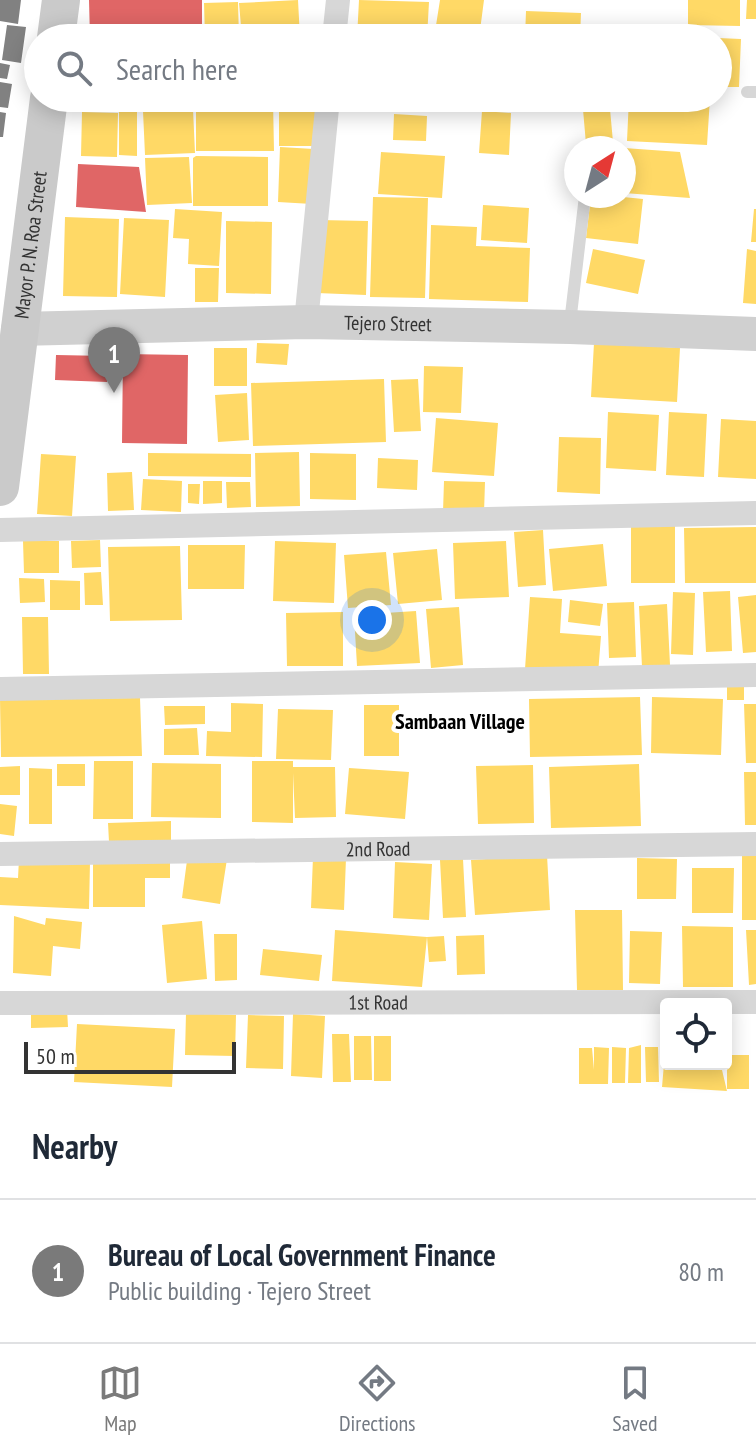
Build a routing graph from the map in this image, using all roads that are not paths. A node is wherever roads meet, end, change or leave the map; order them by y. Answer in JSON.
{"nodes":[{"id":1,"x":61,"y":0,"type":"edge"},
{"id":2,"x":338,"y":0,"type":"edge"},
{"id":3,"x":58,"y":24,"type":"edge"},
{"id":4,"x":335,"y":24,"type":"edge"},
{"id":5,"x":47,"y":112,"type":"edge"},
{"id":6,"x":327,"y":112,"type":"edge"},
{"id":7,"x":584,"y":208,"type":"edge"},
{"id":8,"x":306,"y":322,"type":"junction"},
{"id":9,"x":570,"y":327,"type":"junction"},
{"id":10,"x":18,"y":329,"type":"junction"},
{"id":11,"x":756,"y":334,"type":"edge"},
{"id":12,"x":0,"y":487,"type":"edge"},
{"id":13,"x":756,"y":513,"type":"edge"},
{"id":14,"x":0,"y":530,"type":"edge"},
{"id":15,"x":756,"y":675,"type":"edge"},
{"id":16,"x":0,"y":689,"type":"edge"},
{"id":17,"x":756,"y":844,"type":"edge"},
{"id":18,"x":0,"y":854,"type":"edge"},
{"id":19,"x":756,"y":1002,"type":"edge"},
{"id":20,"x":0,"y":1003,"type":"edge"}],
"edges":[{"from":1,"to":3,"type":"main road"},
{"from":2,"to":4,"type":"street"},
{"from":5,"to":10,"type":"main road","name":"Mayor P. N. Roa Street"},
{"from":6,"to":8,"type":"street"},
{"from":7,"to":9,"type":"lane"},
{"from":8,"to":9,"type":"main road","name":"Tejero Street"},
{"from":8,"to":10,"type":"main road","name":"Tejero Street"},
{"from":9,"to":11,"type":"main road","name":"Tejero Street"},
{"from":10,"to":12,"type":"main road","name":"Mayor P. N. Roa Street"},
{"from":13,"to":14,"type":"street"},
{"from":15,"to":16,"type":"street"},
{"from":17,"to":18,"type":"street","name":"2nd Road"},
{"from":19,"to":20,"type":"street","name":"1st Road"}]}
